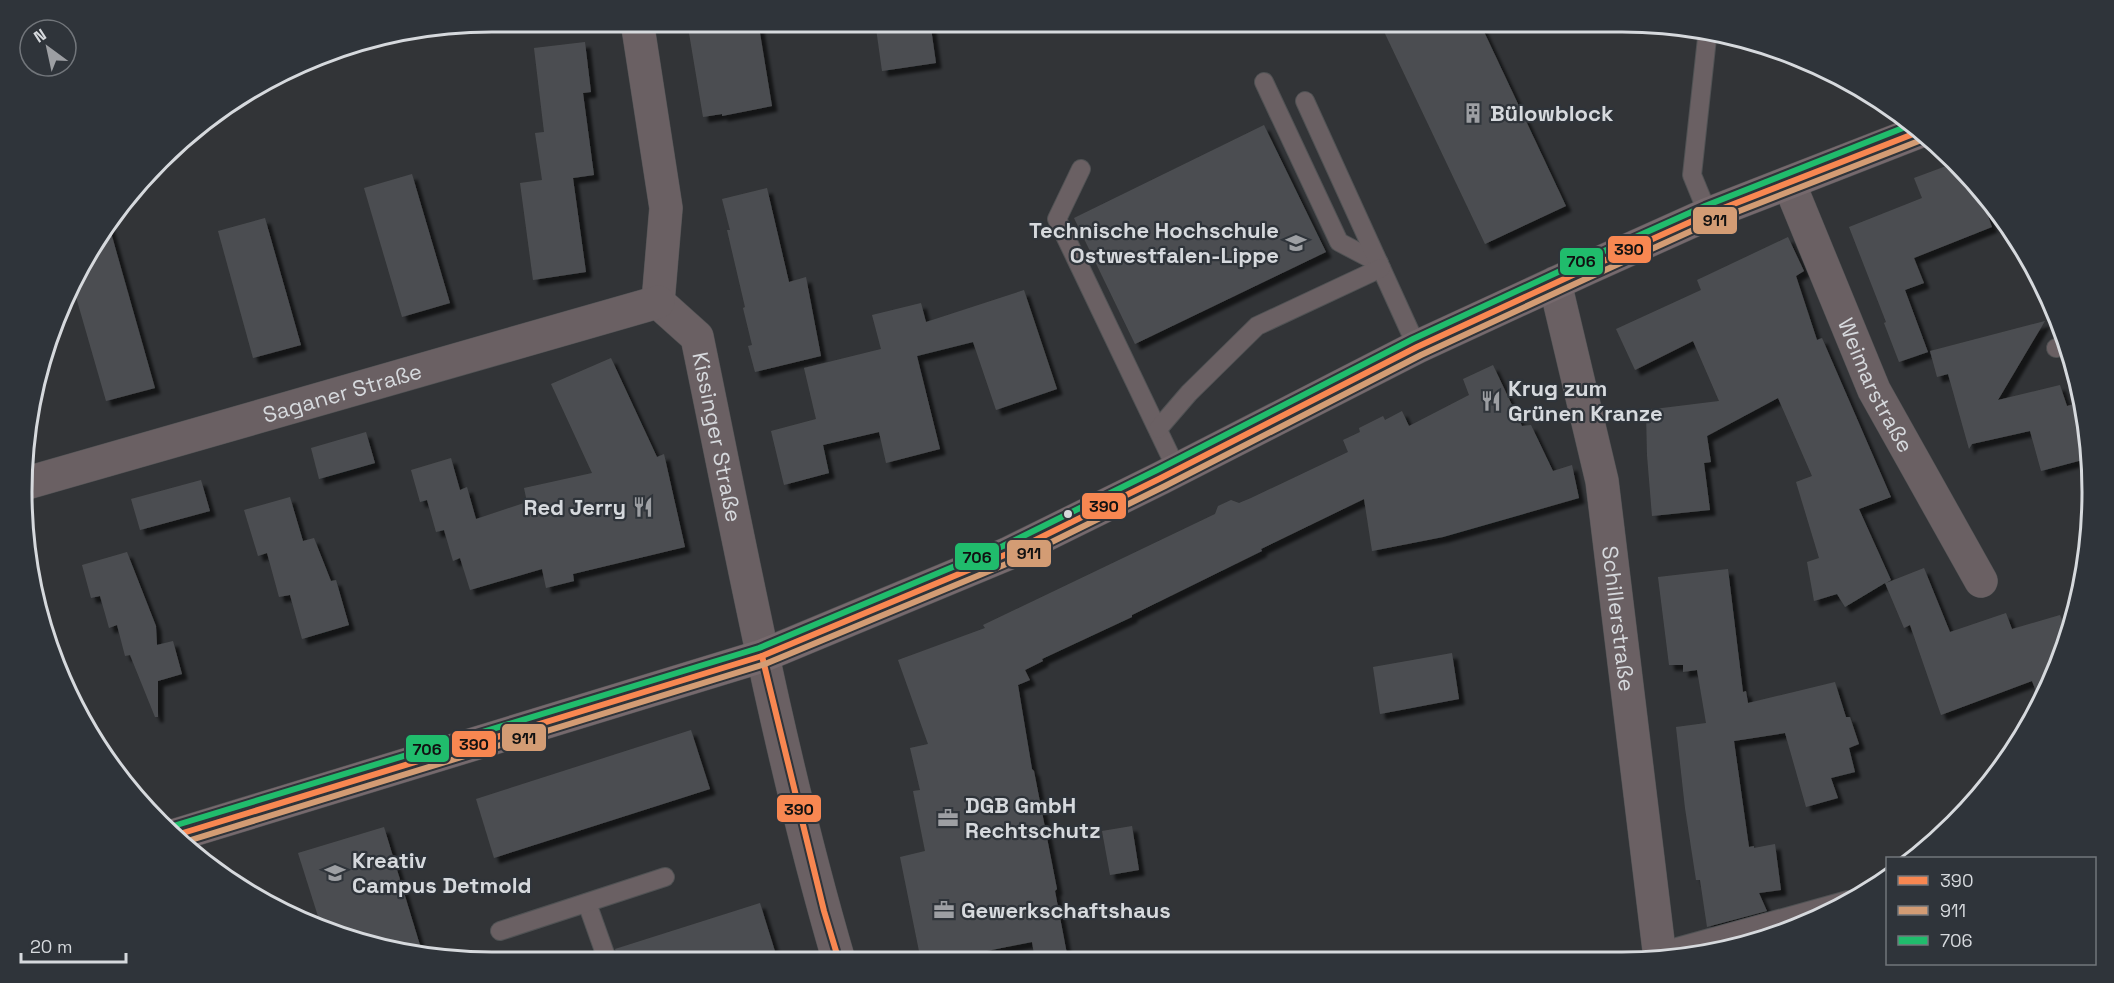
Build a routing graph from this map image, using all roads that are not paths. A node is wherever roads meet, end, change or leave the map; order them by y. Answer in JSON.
{"nodes":[{"id":1,"x":639,"y":32,"type":"edge"},
{"id":2,"x":1707,"y":39,"type":"edge"},
{"id":3,"x":1264,"y":81,"type":"dead end"},
{"id":4,"x":1305,"y":100,"type":"dead end"},
{"id":5,"x":1912,"y":134,"type":"edge"},
{"id":6,"x":1081,"y":169,"type":"dead end"},
{"id":7,"x":1788,"y":183,"type":"junction"},
{"id":8,"x":1708,"y":214,"type":"junction"},
{"id":9,"x":1380,"y":266,"type":"junction"},
{"id":10,"x":1555,"y":283,"type":"junction"},
{"id":11,"x":658,"y":302,"type":"junction"},
{"id":12,"x":1417,"y":347,"type":"junction"},
{"id":13,"x":1158,"y":429,"type":"junction"},
{"id":14,"x":1177,"y":470,"type":"junction"},
{"id":15,"x":32,"y":482,"type":"edge"},
{"id":16,"x":1981,"y":581,"type":"dead end"},
{"id":17,"x":762,"y":656,"type":"junction"},
{"id":18,"x":183,"y":833,"type":"edge"},
{"id":19,"x":666,"y":877,"type":"dead end"},
{"id":20,"x":587,"y":903,"type":"junction"},
{"id":21,"x":1810,"y":911,"type":"edge"},
{"id":22,"x":500,"y":931,"type":"dead end"},
{"id":23,"x":1685,"y":948,"type":"edge"},
{"id":24,"x":1659,"y":950,"type":"edge"},
{"id":25,"x":604,"y":952,"type":"edge"},
{"id":26,"x":836,"y":952,"type":"edge"}],
"edges":[{"from":1,"to":11,"type":"street"},
{"from":2,"to":8,"type":"lane"},
{"from":3,"to":9,"type":"lane"},
{"from":4,"to":9,"type":"lane"},
{"from":5,"to":7,"type":"main road"},
{"from":6,"to":13,"type":"lane"},
{"from":7,"to":8,"type":"main road"},
{"from":7,"to":16,"type":"street","name":"Weimarstraße"},
{"from":8,"to":10,"type":"main road"},
{"from":9,"to":12,"type":"lane"},
{"from":9,"to":13,"type":"lane"},
{"from":10,"to":12,"type":"main road"},
{"from":10,"to":24,"type":"street","name":"Schillerstraße"},
{"from":11,"to":15,"type":"street","name":"Saganer Straße"},
{"from":11,"to":17,"type":"street","name":"Kissinger Straße"},
{"from":12,"to":14,"type":"main road"},
{"from":13,"to":14,"type":"lane"},
{"from":14,"to":17,"type":"main road"},
{"from":17,"to":18,"type":"main road"},
{"from":17,"to":26,"type":"street","name":"Kissinger Straße"},
{"from":19,"to":20,"type":"lane"},
{"from":20,"to":22,"type":"lane"},
{"from":20,"to":25,"type":"lane"},
{"from":21,"to":23,"type":"lane"}]}
